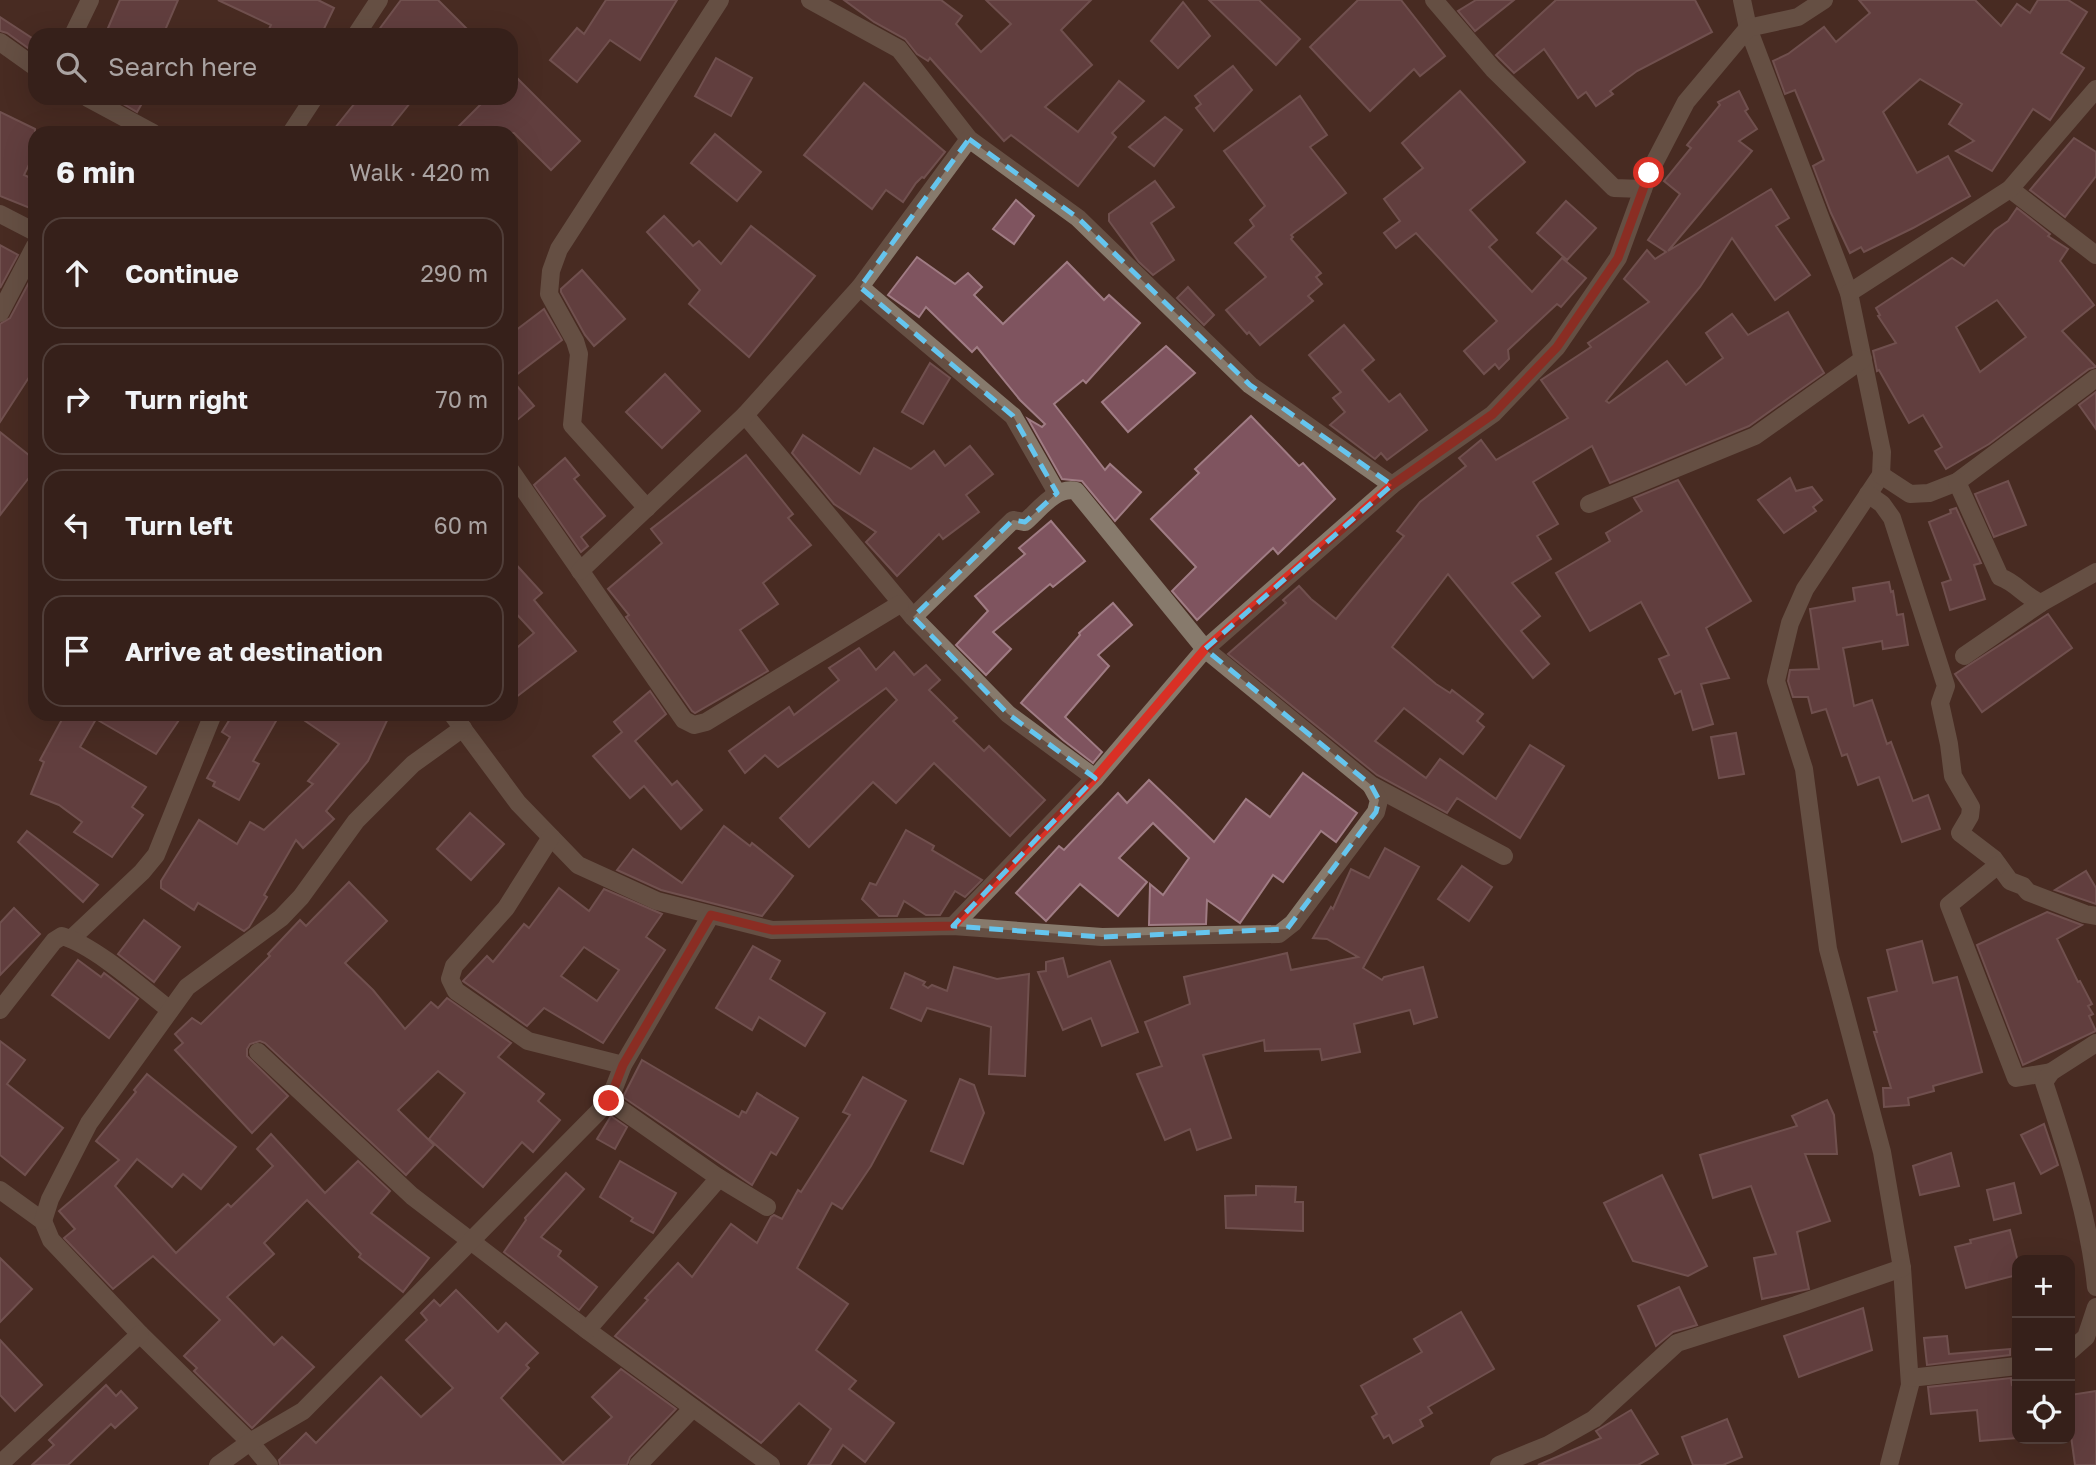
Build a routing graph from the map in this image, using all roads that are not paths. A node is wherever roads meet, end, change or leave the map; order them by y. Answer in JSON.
{"nodes":[{"id":1,"x":90,"y":0,"type":"edge"},
{"id":2,"x":379,"y":0,"type":"edge"},
{"id":3,"x":720,"y":0,"type":"edge"},
{"id":4,"x":810,"y":0,"type":"edge"},
{"id":5,"x":1434,"y":0,"type":"edge"},
{"id":6,"x":1742,"y":0,"type":"edge"},
{"id":7,"x":1824,"y":0,"type":"edge"},
{"id":8,"x":76,"y":28,"type":"edge"},
{"id":9,"x":361,"y":28,"type":"edge"},
{"id":10,"x":1748,"y":28,"type":"junction"},
{"id":11,"x":0,"y":42,"type":"edge"},
{"id":12,"x":28,"y":62,"type":"edge"},
{"id":13,"x":2096,"y":89,"type":"edge"},
{"id":14,"x":101,"y":105,"type":"edge"},
{"id":15,"x":309,"y":105,"type":"edge"},
{"id":16,"x":140,"y":126,"type":"edge"},
{"id":17,"x":296,"y":126,"type":"edge"},
{"id":18,"x":969,"y":139,"type":"junction"},
{"id":19,"x":1643,"y":189,"type":"junction"},
{"id":20,"x":2010,"y":189,"type":"junction"},
{"id":21,"x":0,"y":214,"type":"edge"},
{"id":22,"x":28,"y":228,"type":"edge"},
{"id":23,"x":2096,"y":255,"type":"edge"},
{"id":24,"x":28,"y":259,"type":"edge"},
{"id":25,"x":860,"y":287,"type":"junction"},
{"id":26,"x":1849,"y":293,"type":"junction"},
{"id":27,"x":0,"y":313,"type":"edge"},
{"id":28,"x":1863,"y":359,"type":"junction"},
{"id":29,"x":2096,"y":377,"type":"edge"},
{"id":30,"x":745,"y":415,"type":"junction"},
{"id":31,"x":1881,"y":475,"type":"junction"},
{"id":32,"x":518,"y":481,"type":"edge"},
{"id":33,"x":1957,"y":482,"type":"junction"},
{"id":34,"x":1392,"y":485,"type":"junction"},
{"id":35,"x":1057,"y":493,"type":"junction"},
{"id":36,"x":1868,"y":494,"type":"junction"},
{"id":37,"x":1910,"y":494,"type":"junction"},
{"id":38,"x":1588,"y":504,"type":"dead end"},
{"id":39,"x":647,"y":508,"type":"junction"},
{"id":40,"x":580,"y":571,"type":"junction"},
{"id":41,"x":2096,"y":572,"type":"edge"},
{"id":42,"x":2041,"y":603,"type":"junction"},
{"id":43,"x":900,"y":604,"type":"junction"},
{"id":44,"x":913,"y":617,"type":"junction"},
{"id":45,"x":1205,"y":649,"type":"junction"},
{"id":46,"x":1964,"y":656,"type":"dead end"},
{"id":47,"x":210,"y":721,"type":"edge"},
{"id":48,"x":457,"y":721,"type":"edge"},
{"id":49,"x":1095,"y":778,"type":"junction"},
{"id":50,"x":1371,"y":785,"type":"junction"},
{"id":51,"x":551,"y":838,"type":"junction"},
{"id":52,"x":1504,"y":856,"type":"dead end"},
{"id":53,"x":1996,"y":862,"type":"junction"},
{"id":54,"x":711,"y":915,"type":"junction"},
{"id":55,"x":2095,"y":916,"type":"edge"},
{"id":56,"x":953,"y":926,"type":"junction"},
{"id":57,"x":71,"y":939,"type":"junction"},
{"id":58,"x":0,"y":1010,"type":"edge"},
{"id":59,"x":170,"y":1010,"type":"junction"},
{"id":60,"x":2096,"y":1043,"type":"edge"},
{"id":61,"x":258,"y":1052,"type":"dead end"},
{"id":62,"x":623,"y":1065,"type":"junction"},
{"id":63,"x":2051,"y":1072,"type":"junction"},
{"id":64,"x":609,"y":1101,"type":"junction"},
{"id":65,"x":719,"y":1178,"type":"junction"},
{"id":66,"x":0,"y":1190,"type":"edge"},
{"id":67,"x":767,"y":1207,"type":"dead end"},
{"id":68,"x":43,"y":1221,"type":"junction"},
{"id":69,"x":471,"y":1242,"type":"junction"},
{"id":70,"x":1902,"y":1268,"type":"junction"},
{"id":71,"x":2096,"y":1287,"type":"edge"},
{"id":72,"x":2096,"y":1307,"type":"edge"},
{"id":73,"x":587,"y":1330,"type":"junction"},
{"id":74,"x":140,"y":1334,"type":"junction"},
{"id":75,"x":2075,"y":1347,"type":"edge"},
{"id":76,"x":2012,"y":1367,"type":"edge"},
{"id":77,"x":1910,"y":1378,"type":"junction"},
{"id":78,"x":693,"y":1408,"type":"junction"},
{"id":79,"x":250,"y":1442,"type":"junction"},
{"id":80,"x":0,"y":1464,"type":"edge"},
{"id":81,"x":218,"y":1465,"type":"edge"},
{"id":82,"x":269,"y":1465,"type":"edge"},
{"id":83,"x":638,"y":1465,"type":"edge"},
{"id":84,"x":771,"y":1465,"type":"edge"},
{"id":85,"x":1499,"y":1465,"type":"edge"},
{"id":86,"x":1889,"y":1465,"type":"edge"}],
"edges":[{"from":1,"to":8,"type":"street"},
{"from":2,"to":9,"type":"street"},
{"from":3,"to":39,"type":"street"},
{"from":4,"to":18,"type":"street"},
{"from":5,"to":19,"type":"street"},
{"from":6,"to":10,"type":"street"},
{"from":7,"to":10,"type":"street"},
{"from":10,"to":19,"type":"street"},
{"from":10,"to":26,"type":"street"},
{"from":11,"to":12,"type":"street"},
{"from":13,"to":20,"type":"street"},
{"from":14,"to":16,"type":"street"},
{"from":15,"to":17,"type":"street"},
{"from":18,"to":25,"type":"street"},
{"from":18,"to":34,"type":"street"},
{"from":19,"to":34,"type":"street"},
{"from":20,"to":23,"type":"street"},
{"from":20,"to":26,"type":"street"},
{"from":21,"to":22,"type":"street"},
{"from":24,"to":27,"type":"street"},
{"from":25,"to":30,"type":"street"},
{"from":25,"to":35,"type":"street"},
{"from":26,"to":28,"type":"street"},
{"from":28,"to":31,"type":"street"},
{"from":28,"to":38,"type":"street"},
{"from":29,"to":33,"type":"street"},
{"from":30,"to":39,"type":"street"},
{"from":30,"to":43,"type":"street"},
{"from":31,"to":36,"type":"street"},
{"from":31,"to":37,"type":"street"},
{"from":32,"to":40,"type":"street"},
{"from":33,"to":37,"type":"street"},
{"from":33,"to":42,"type":"street"},
{"from":34,"to":45,"type":"street"},
{"from":35,"to":44,"type":"street"},
{"from":35,"to":45,"type":"street"},
{"from":36,"to":37,"type":"street"},
{"from":36,"to":53,"type":"street"},
{"from":36,"to":70,"type":"street"},
{"from":39,"to":40,"type":"street"},
{"from":40,"to":43,"type":"street"},
{"from":41,"to":42,"type":"street"},
{"from":42,"to":46,"type":"street"},
{"from":43,"to":44,"type":"street"},
{"from":44,"to":49,"type":"street"},
{"from":45,"to":49,"type":"street"},
{"from":45,"to":50,"type":"street"},
{"from":47,"to":57,"type":"street"},
{"from":48,"to":51,"type":"street"},
{"from":48,"to":59,"type":"street"},
{"from":49,"to":56,"type":"street"},
{"from":50,"to":52,"type":"street"},
{"from":50,"to":56,"type":"street"},
{"from":51,"to":54,"type":"street"},
{"from":51,"to":62,"type":"street"},
{"from":53,"to":55,"type":"street"},
{"from":53,"to":63,"type":"street"},
{"from":54,"to":56,"type":"street"},
{"from":54,"to":62,"type":"street"},
{"from":57,"to":58,"type":"street"},
{"from":57,"to":59,"type":"street"},
{"from":59,"to":68,"type":"street"},
{"from":60,"to":63,"type":"street"},
{"from":61,"to":69,"type":"street"},
{"from":62,"to":64,"type":"street"},
{"from":63,"to":71,"type":"street"},
{"from":64,"to":65,"type":"street"},
{"from":64,"to":69,"type":"street"},
{"from":65,"to":67,"type":"street"},
{"from":65,"to":73,"type":"street"},
{"from":66,"to":68,"type":"street"},
{"from":68,"to":74,"type":"street"},
{"from":69,"to":73,"type":"street"},
{"from":69,"to":79,"type":"street"},
{"from":70,"to":77,"type":"street"},
{"from":70,"to":85,"type":"street"},
{"from":72,"to":75,"type":"street"},
{"from":73,"to":78,"type":"street"},
{"from":74,"to":79,"type":"street"},
{"from":74,"to":80,"type":"street"},
{"from":76,"to":77,"type":"street"},
{"from":77,"to":86,"type":"street"},
{"from":78,"to":83,"type":"street"},
{"from":78,"to":84,"type":"street"},
{"from":79,"to":81,"type":"street"},
{"from":79,"to":82,"type":"street"}]}
